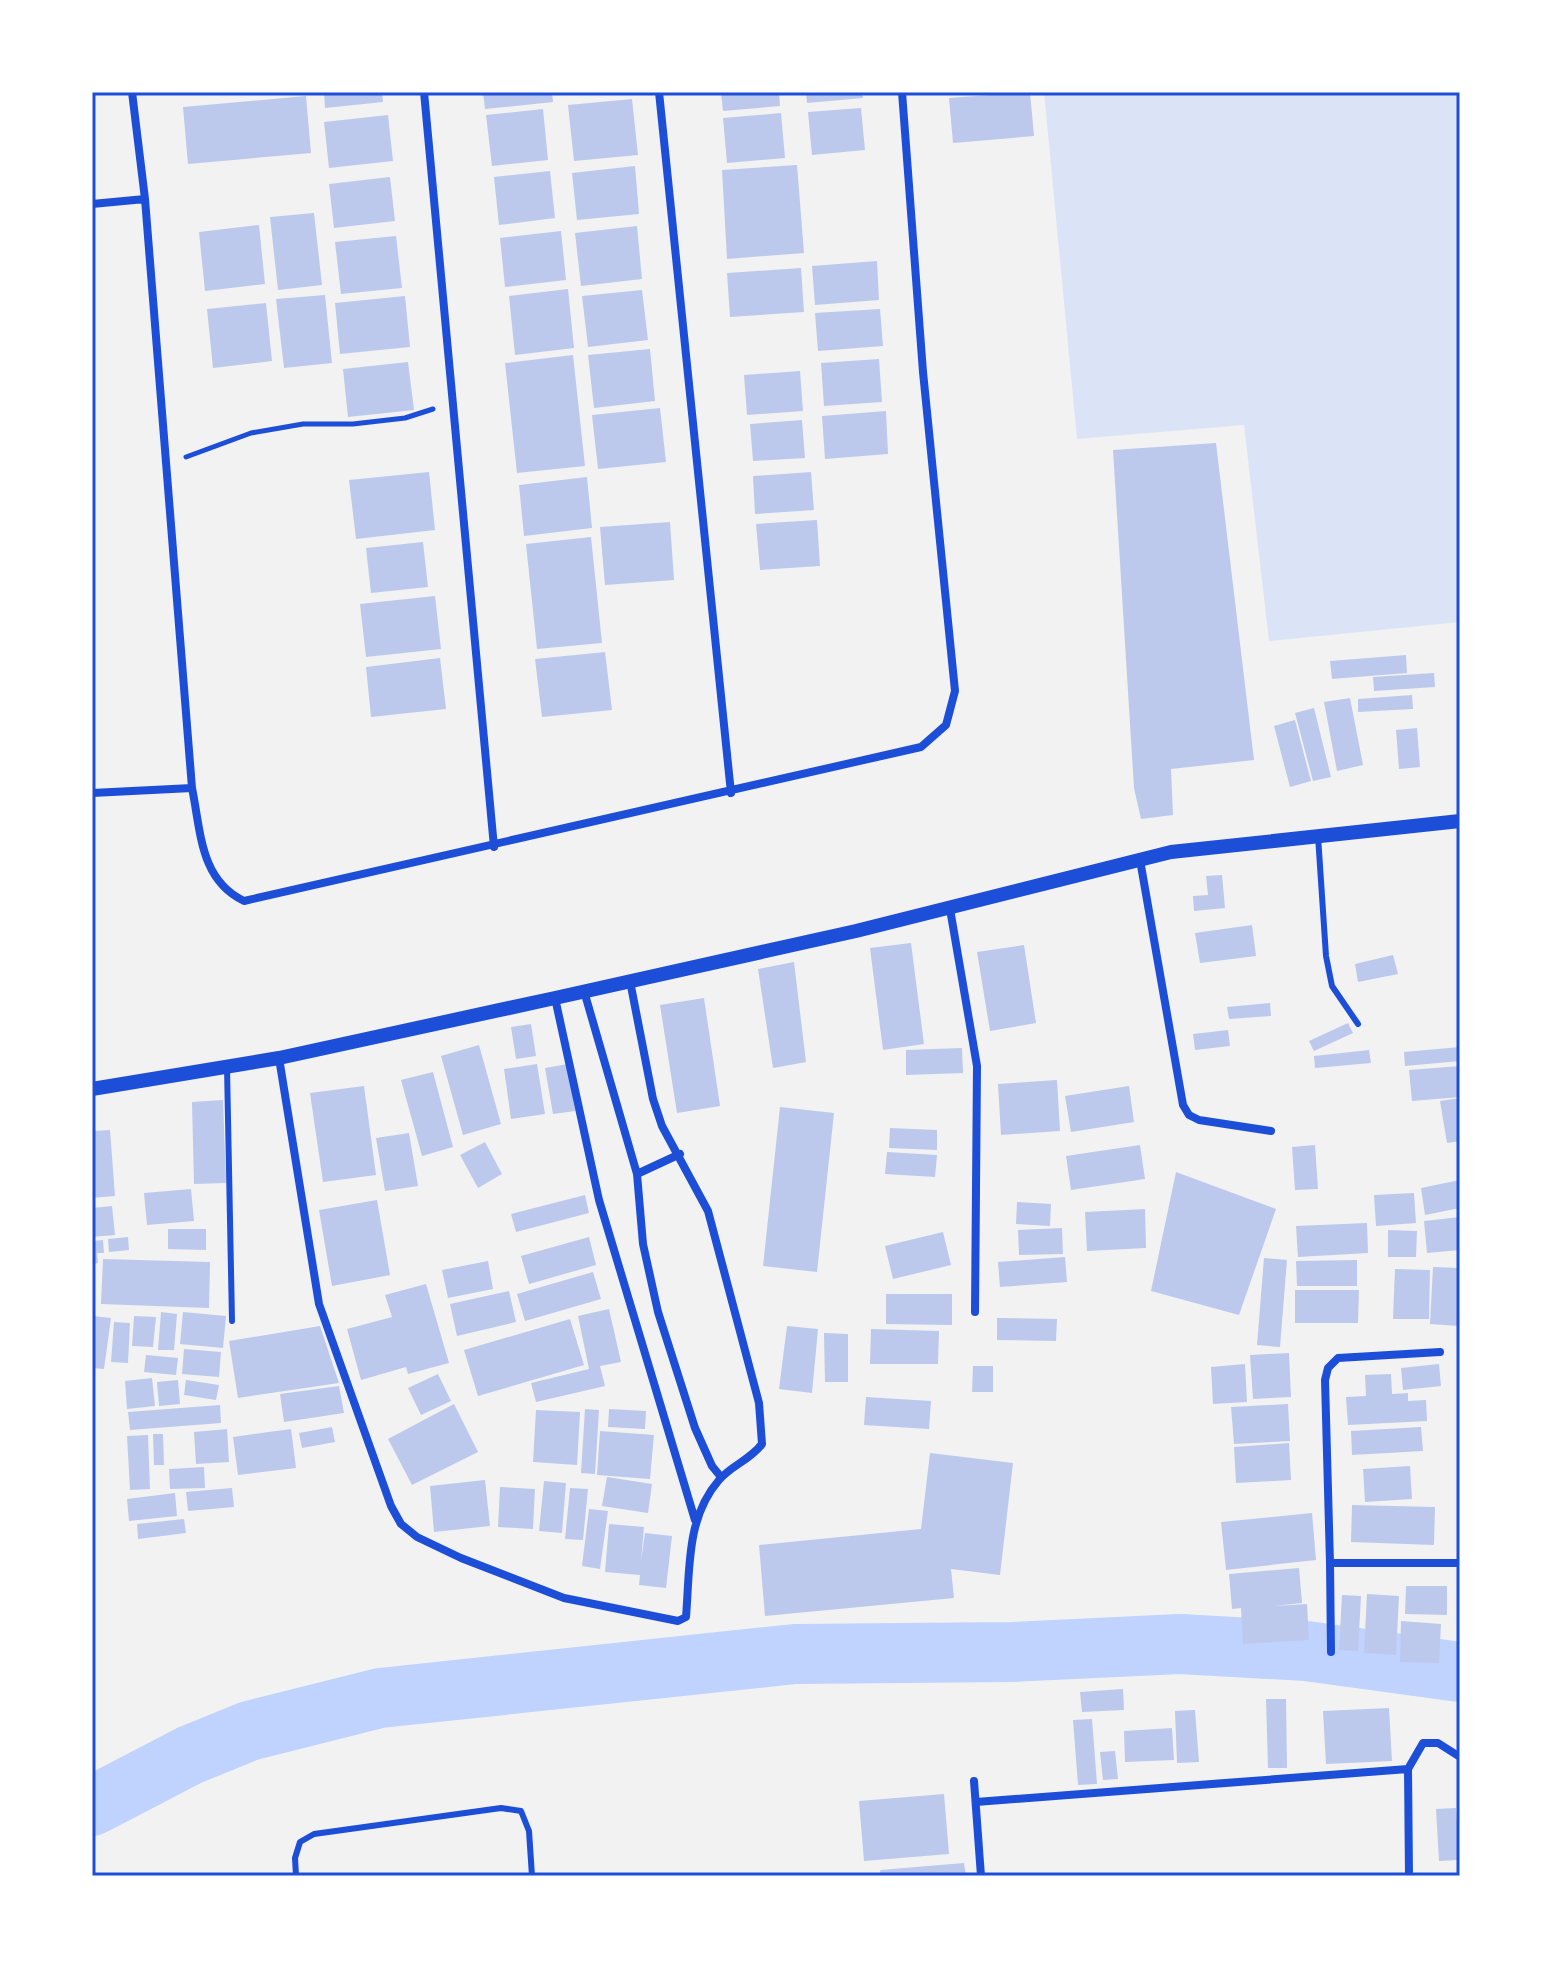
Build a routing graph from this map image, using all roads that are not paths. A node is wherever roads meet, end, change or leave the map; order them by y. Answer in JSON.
{"nodes":[{"id":1,"x":132,"y":92,"type":"edge"},
{"id":2,"x":424,"y":92,"type":"edge"},
{"id":3,"x":659,"y":92,"type":"edge"},
{"id":4,"x":902,"y":92,"type":"edge"},
{"id":5,"x":145,"y":199,"type":"junction"},
{"id":6,"x":92,"y":204,"type":"edge"},
{"id":7,"x":192,"y":788,"type":"junction"},
{"id":8,"x":92,"y":793,"type":"edge"},
{"id":9,"x":731,"y":793,"type":"junction"},
{"id":10,"x":1460,"y":821,"type":"edge"},
{"id":11,"x":1318,"y":836,"type":"junction"},
{"id":12,"x":494,"y":847,"type":"junction"},
{"id":13,"x":1140,"y":860,"type":"junction"},
{"id":14,"x":950,"y":909,"type":"junction"},
{"id":15,"x":629,"y":979,"type":"junction"},
{"id":16,"x":584,"y":991,"type":"junction"},
{"id":17,"x":555,"y":998,"type":"junction"},
{"id":18,"x":1358,"y":1024,"type":"dead end"},
{"id":19,"x":279,"y":1058,"type":"junction"},
{"id":20,"x":227,"y":1067,"type":"junction"},
{"id":21,"x":92,"y":1089,"type":"edge"},
{"id":22,"x":1271,"y":1131,"type":"dead end"},
{"id":23,"x":680,"y":1154,"type":"junction"},
{"id":24,"x":637,"y":1174,"type":"junction"},
{"id":25,"x":975,"y":1312,"type":"dead end"},
{"id":26,"x":232,"y":1321,"type":"dead end"},
{"id":27,"x":1440,"y":1352,"type":"dead end"},
{"id":28,"x":721,"y":1477,"type":"junction"},
{"id":29,"x":695,"y":1520,"type":"junction"},
{"id":30,"x":1330,"y":1563,"type":"junction"},
{"id":31,"x":1460,"y":1563,"type":"edge"},
{"id":32,"x":1331,"y":1652,"type":"dead end"},
{"id":33,"x":1460,"y":1757,"type":"edge"},
{"id":34,"x":1408,"y":1769,"type":"junction"},
{"id":35,"x":974,"y":1781,"type":"dead end"},
{"id":36,"x":976,"y":1802,"type":"junction"},
{"id":37,"x":296,"y":1876,"type":"edge"},
{"id":38,"x":532,"y":1876,"type":"edge"},
{"id":39,"x":981,"y":1876,"type":"edge"},
{"id":40,"x":1409,"y":1876,"type":"edge"}],
"edges":[{"from":1,"to":5,"type":"street"},
{"from":2,"to":12,"type":"street"},
{"from":3,"to":9,"type":"street"},
{"from":4,"to":9,"type":"street"},
{"from":5,"to":6,"type":"street"},
{"from":5,"to":7,"type":"street"},
{"from":7,"to":8,"type":"street"},
{"from":7,"to":12,"type":"street"},
{"from":9,"to":12,"type":"street"},
{"from":10,"to":11,"type":"street"},
{"from":11,"to":13,"type":"street"},
{"from":11,"to":18,"type":"lane"},
{"from":13,"to":14,"type":"street"},
{"from":13,"to":22,"type":"street"},
{"from":14,"to":15,"type":"street"},
{"from":14,"to":25,"type":"street"},
{"from":15,"to":16,"type":"street"},
{"from":15,"to":23,"type":"street"},
{"from":16,"to":17,"type":"street"},
{"from":16,"to":24,"type":"street"},
{"from":17,"to":19,"type":"street"},
{"from":17,"to":29,"type":"street"},
{"from":19,"to":20,"type":"street"},
{"from":19,"to":29,"type":"street"},
{"from":20,"to":21,"type":"street"},
{"from":20,"to":26,"type":"lane"},
{"from":23,"to":24,"type":"street"},
{"from":23,"to":28,"type":"street"},
{"from":24,"to":28,"type":"street"},
{"from":27,"to":30,"type":"street"},
{"from":28,"to":29,"type":"street"},
{"from":30,"to":31,"type":"street"},
{"from":30,"to":32,"type":"street"},
{"from":33,"to":34,"type":"street"},
{"from":34,"to":36,"type":"street"},
{"from":34,"to":40,"type":"street"},
{"from":35,"to":36,"type":"street"},
{"from":36,"to":39,"type":"street"},
{"from":37,"to":38,"type":"lane"}]}
